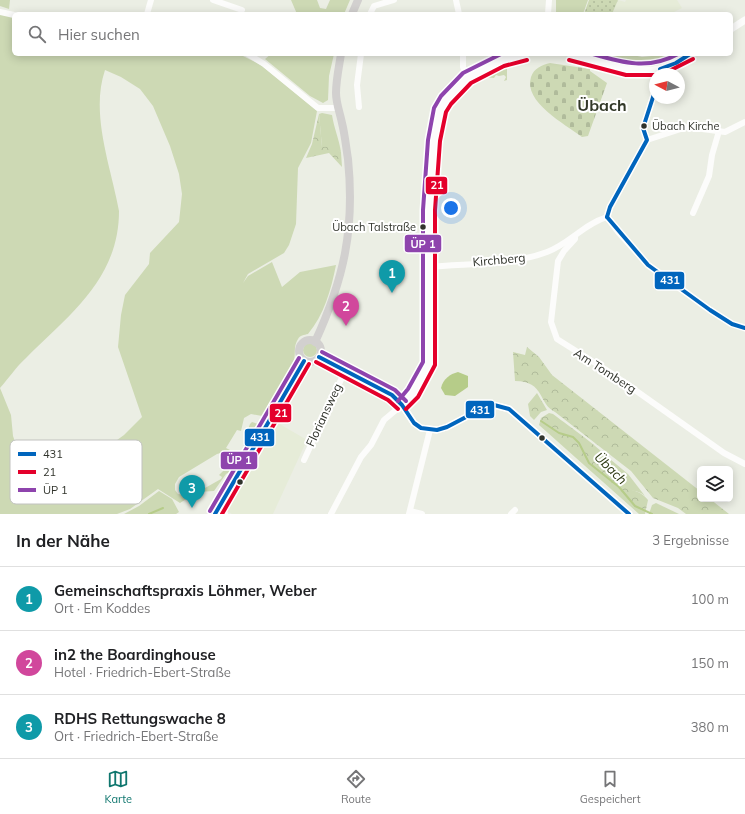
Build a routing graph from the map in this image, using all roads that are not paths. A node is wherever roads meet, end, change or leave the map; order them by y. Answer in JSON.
{"nodes":[{"id":1,"x":151,"y":0,"type":"edge"},
{"id":2,"x":213,"y":0,"type":"edge"},
{"id":3,"x":358,"y":0,"type":"edge"},
{"id":4,"x":394,"y":0,"type":"edge"},
{"id":5,"x":456,"y":0,"type":"edge"},
{"id":6,"x":549,"y":0,"type":"edge"},
{"id":7,"x":242,"y":10,"type":"dead end"},
{"id":8,"x":0,"y":12,"type":"edge"},
{"id":9,"x":148,"y":12,"type":"edge"},
{"id":10,"x":353,"y":12,"type":"edge"},
{"id":11,"x":371,"y":12,"type":"edge"},
{"id":12,"x":459,"y":12,"type":"edge"},
{"id":13,"x":548,"y":12,"type":"edge"},
{"id":14,"x":12,"y":15,"type":"edge"},
{"id":15,"x":745,"y":20,"type":"edge"},
{"id":16,"x":733,"y":28,"type":"edge"},
{"id":17,"x":251,"y":56,"type":"edge"},
{"id":18,"x":342,"y":56,"type":"edge"},
{"id":19,"x":361,"y":56,"type":"edge"},
{"id":20,"x":463,"y":56,"type":"edge"},
{"id":21,"x":518,"y":56,"type":"edge"},
{"id":22,"x":577,"y":56,"type":"edge"},
{"id":23,"x":687,"y":56,"type":"edge"},
{"id":24,"x":667,"y":68,"type":"edge"},
{"id":25,"x":649,"y":71,"type":"edge"},
{"id":26,"x":468,"y":78,"type":"junction"},
{"id":27,"x":651,"y":104,"type":"edge"},
{"id":28,"x":359,"y":107,"type":"dead end"},
{"id":29,"x":339,"y":108,"type":"junction"},
{"id":30,"x":745,"y":122,"type":"edge"},
{"id":31,"x":719,"y":131,"type":"junction"},
{"id":32,"x":647,"y":140,"type":"junction"},
{"id":33,"x":693,"y":213,"type":"dead end"},
{"id":34,"x":607,"y":217,"type":"junction"},
{"id":35,"x":574,"y":236,"type":"junction"},
{"id":36,"x":428,"y":267,"type":"junction"},
{"id":37,"x":745,"y":328,"type":"edge"},
{"id":38,"x":315,"y":342,"type":"junction"},
{"id":39,"x":319,"y":357,"type":"junction"},
{"id":40,"x":304,"y":361,"type":"junction"},
{"id":41,"x":345,"y":371,"type":"junction"},
{"id":42,"x":402,"y":405,"type":"junction"},
{"id":43,"x":430,"y":430,"type":"junction"},
{"id":44,"x":304,"y":460,"type":"dead end"},
{"id":45,"x":745,"y":464,"type":"edge"},
{"id":46,"x":216,"y":512,"type":"edge"},
{"id":47,"x":410,"y":513,"type":"edge"},
{"id":48,"x":225,"y":514,"type":"edge"},
{"id":49,"x":331,"y":514,"type":"edge"},
{"id":50,"x":422,"y":514,"type":"edge"},
{"id":51,"x":629,"y":514,"type":"edge"}],
"edges":[{"from":1,"to":9,"type":"street"},
{"from":2,"to":7,"type":"street"},
{"from":3,"to":10,"type":"main road"},
{"from":4,"to":11,"type":"street"},
{"from":5,"to":12,"type":"street"},
{"from":6,"to":13,"type":"street"},
{"from":8,"to":14,"type":"street"},
{"from":15,"to":16,"type":"street"},
{"from":17,"to":29,"type":"street"},
{"from":18,"to":29,"type":"main road"},
{"from":19,"to":28,"type":"street"},
{"from":20,"to":26,"type":"street"},
{"from":21,"to":26,"type":"street"},
{"from":22,"to":25,"type":"street"},
{"from":23,"to":24,"type":"street"},
{"from":26,"to":36,"type":"street"},
{"from":27,"to":32,"type":"street"},
{"from":29,"to":38,"type":"main road"},
{"from":30,"to":31,"type":"street"},
{"from":31,"to":32,"type":"street"},
{"from":31,"to":33,"type":"street"},
{"from":32,"to":34,"type":"street"},
{"from":34,"to":35,"type":"street","name":"Kirchberg"},
{"from":34,"to":37,"type":"street"},
{"from":35,"to":36,"type":"street","name":"Kirchberg"},
{"from":35,"to":45,"type":"street","name":"Am Tomberg"},
{"from":36,"to":42,"type":"street"},
{"from":38,"to":39,"type":"main road"},
{"from":38,"to":40,"type":"main road"},
{"from":39,"to":40,"type":"main road"},
{"from":39,"to":41,"type":"street"},
{"from":40,"to":46,"type":"main road"},
{"from":41,"to":42,"type":"street"},
{"from":41,"to":44,"type":"street","name":"Floriansweg"},
{"from":42,"to":43,"type":"street"},
{"from":42,"to":49,"type":"street"},
{"from":43,"to":47,"type":"street"},
{"from":43,"to":51,"type":"street"},
{"from":46,"to":48,"type":"street"},
{"from":47,"to":50,"type":"street"}]}
